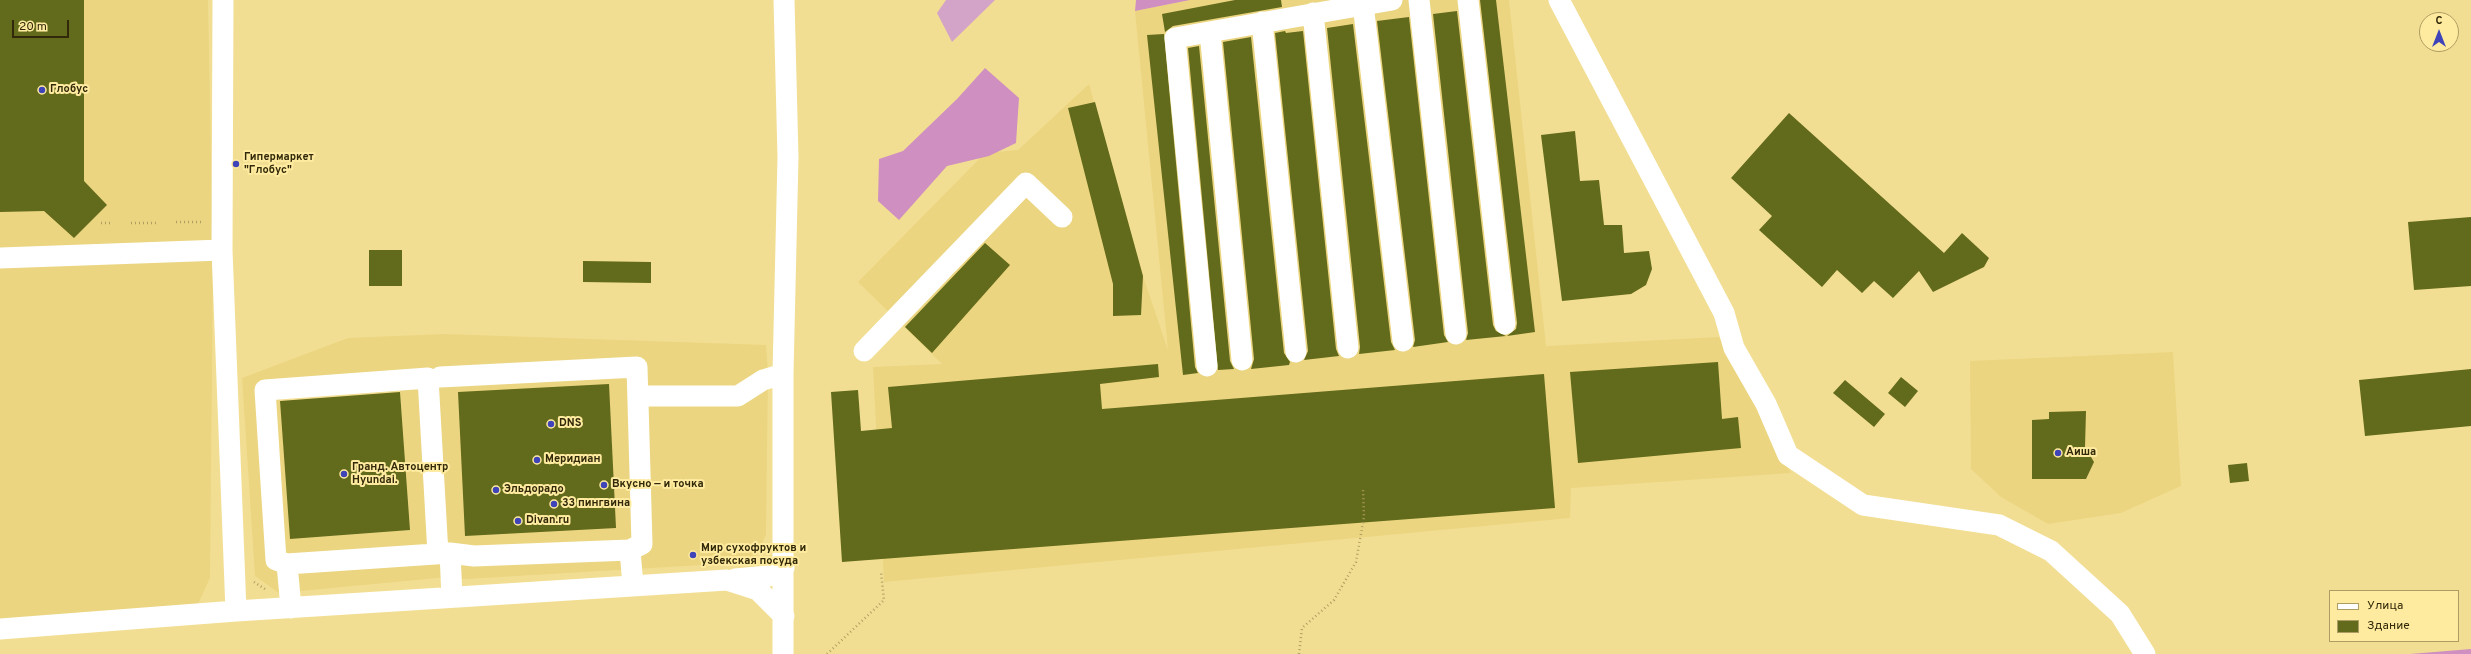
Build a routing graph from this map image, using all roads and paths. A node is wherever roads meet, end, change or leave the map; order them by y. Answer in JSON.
{"nodes":[{"id":1,"x":223,"y":0,"type":"edge"},
{"id":2,"x":784,"y":0,"type":"edge"},
{"id":3,"x":1392,"y":0,"type":"edge"},
{"id":4,"x":1419,"y":0,"type":"edge"},
{"id":5,"x":1468,"y":0,"type":"edge"},
{"id":6,"x":1559,"y":0,"type":"edge"},
{"id":7,"x":1363,"y":4,"type":"junction"},
{"id":8,"x":1313,"y":13,"type":"junction"},
{"id":9,"x":1262,"y":22,"type":"junction"},
{"id":10,"x":1210,"y":32,"type":"junction"},
{"id":11,"x":1062,"y":217,"type":"dead end"},
{"id":12,"x":176,"y":222,"type":"dead end"},
{"id":13,"x":206,"y":222,"type":"dead end"},
{"id":14,"x":101,"y":223,"type":"dead end"},
{"id":15,"x":111,"y":223,"type":"dead end"},
{"id":16,"x":131,"y":223,"type":"dead end"},
{"id":17,"x":157,"y":223,"type":"dead end"},
{"id":18,"x":222,"y":250,"type":"junction"},
{"id":19,"x":0,"y":258,"type":"edge"},
{"id":20,"x":1505,"y":324,"type":"dead end"},
{"id":21,"x":1456,"y":334,"type":"dead end"},
{"id":22,"x":1403,"y":341,"type":"dead end"},
{"id":23,"x":1348,"y":348,"type":"dead end"},
{"id":24,"x":864,"y":351,"type":"dead end"},
{"id":25,"x":1296,"y":352,"type":"dead end"},
{"id":26,"x":1242,"y":360,"type":"dead end"},
{"id":27,"x":1207,"y":366,"type":"dead end"},
{"id":28,"x":783,"y":374,"type":"junction"},
{"id":29,"x":440,"y":377,"type":"dead end"},
{"id":30,"x":638,"y":396,"type":"junction"},
{"id":31,"x":1363,"y":488,"type":"dead end"},
{"id":32,"x":630,"y":550,"type":"junction"},
{"id":33,"x":444,"y":553,"type":"junction"},
{"id":34,"x":287,"y":564,"type":"junction"},
{"id":35,"x":784,"y":568,"type":"junction"},
{"id":36,"x":881,"y":572,"type":"dead end"},
{"id":37,"x":252,"y":576,"type":"dead end"},
{"id":38,"x":727,"y":580,"type":"junction"},
{"id":39,"x":632,"y":586,"type":"junction"},
{"id":40,"x":452,"y":597,"type":"junction"},
{"id":41,"x":290,"y":602,"type":"junction"},
{"id":42,"x":236,"y":611,"type":"junction"},
{"id":43,"x":784,"y":616,"type":"junction"},
{"id":44,"x":0,"y":629,"type":"edge"},
{"id":45,"x":783,"y":654,"type":"edge"},
{"id":46,"x":827,"y":654,"type":"edge"},
{"id":47,"x":1300,"y":654,"type":"edge"},
{"id":48,"x":2145,"y":654,"type":"edge"}],
"edges":[{"from":1,"to":18,"type":"street"},
{"from":2,"to":28,"type":"street"},
{"from":3,"to":7,"type":"street"},
{"from":4,"to":21,"type":"street"},
{"from":5,"to":20,"type":"street"},
{"from":6,"to":48,"type":"street"},
{"from":7,"to":8,"type":"street"},
{"from":7,"to":22,"type":"street"},
{"from":8,"to":9,"type":"street"},
{"from":8,"to":23,"type":"street"},
{"from":9,"to":10,"type":"street"},
{"from":9,"to":25,"type":"street"},
{"from":10,"to":26,"type":"street"},
{"from":10,"to":27,"type":"street"},
{"from":11,"to":24,"type":"street"},
{"from":12,"to":13,"type":"path"},
{"from":14,"to":15,"type":"path"},
{"from":16,"to":17,"type":"path"},
{"from":18,"to":19,"type":"street"},
{"from":18,"to":42,"type":"street"},
{"from":28,"to":30,"type":"street"},
{"from":28,"to":35,"type":"street"},
{"from":29,"to":30,"type":"street"},
{"from":30,"to":32,"type":"street"},
{"from":31,"to":47,"type":"path"},
{"from":32,"to":33,"type":"street"},
{"from":32,"to":39,"type":"street"},
{"from":33,"to":34,"type":"street"},
{"from":33,"to":34,"type":"street"},
{"from":33,"to":40,"type":"street"},
{"from":34,"to":41,"type":"street"},
{"from":35,"to":38,"type":"street"},
{"from":35,"to":43,"type":"street"},
{"from":36,"to":46,"type":"path"},
{"from":37,"to":41,"type":"path"},
{"from":38,"to":39,"type":"street"},
{"from":38,"to":43,"type":"street"},
{"from":39,"to":40,"type":"street"},
{"from":40,"to":41,"type":"street"},
{"from":41,"to":42,"type":"street"},
{"from":42,"to":44,"type":"street"},
{"from":43,"to":45,"type":"street"}]}
